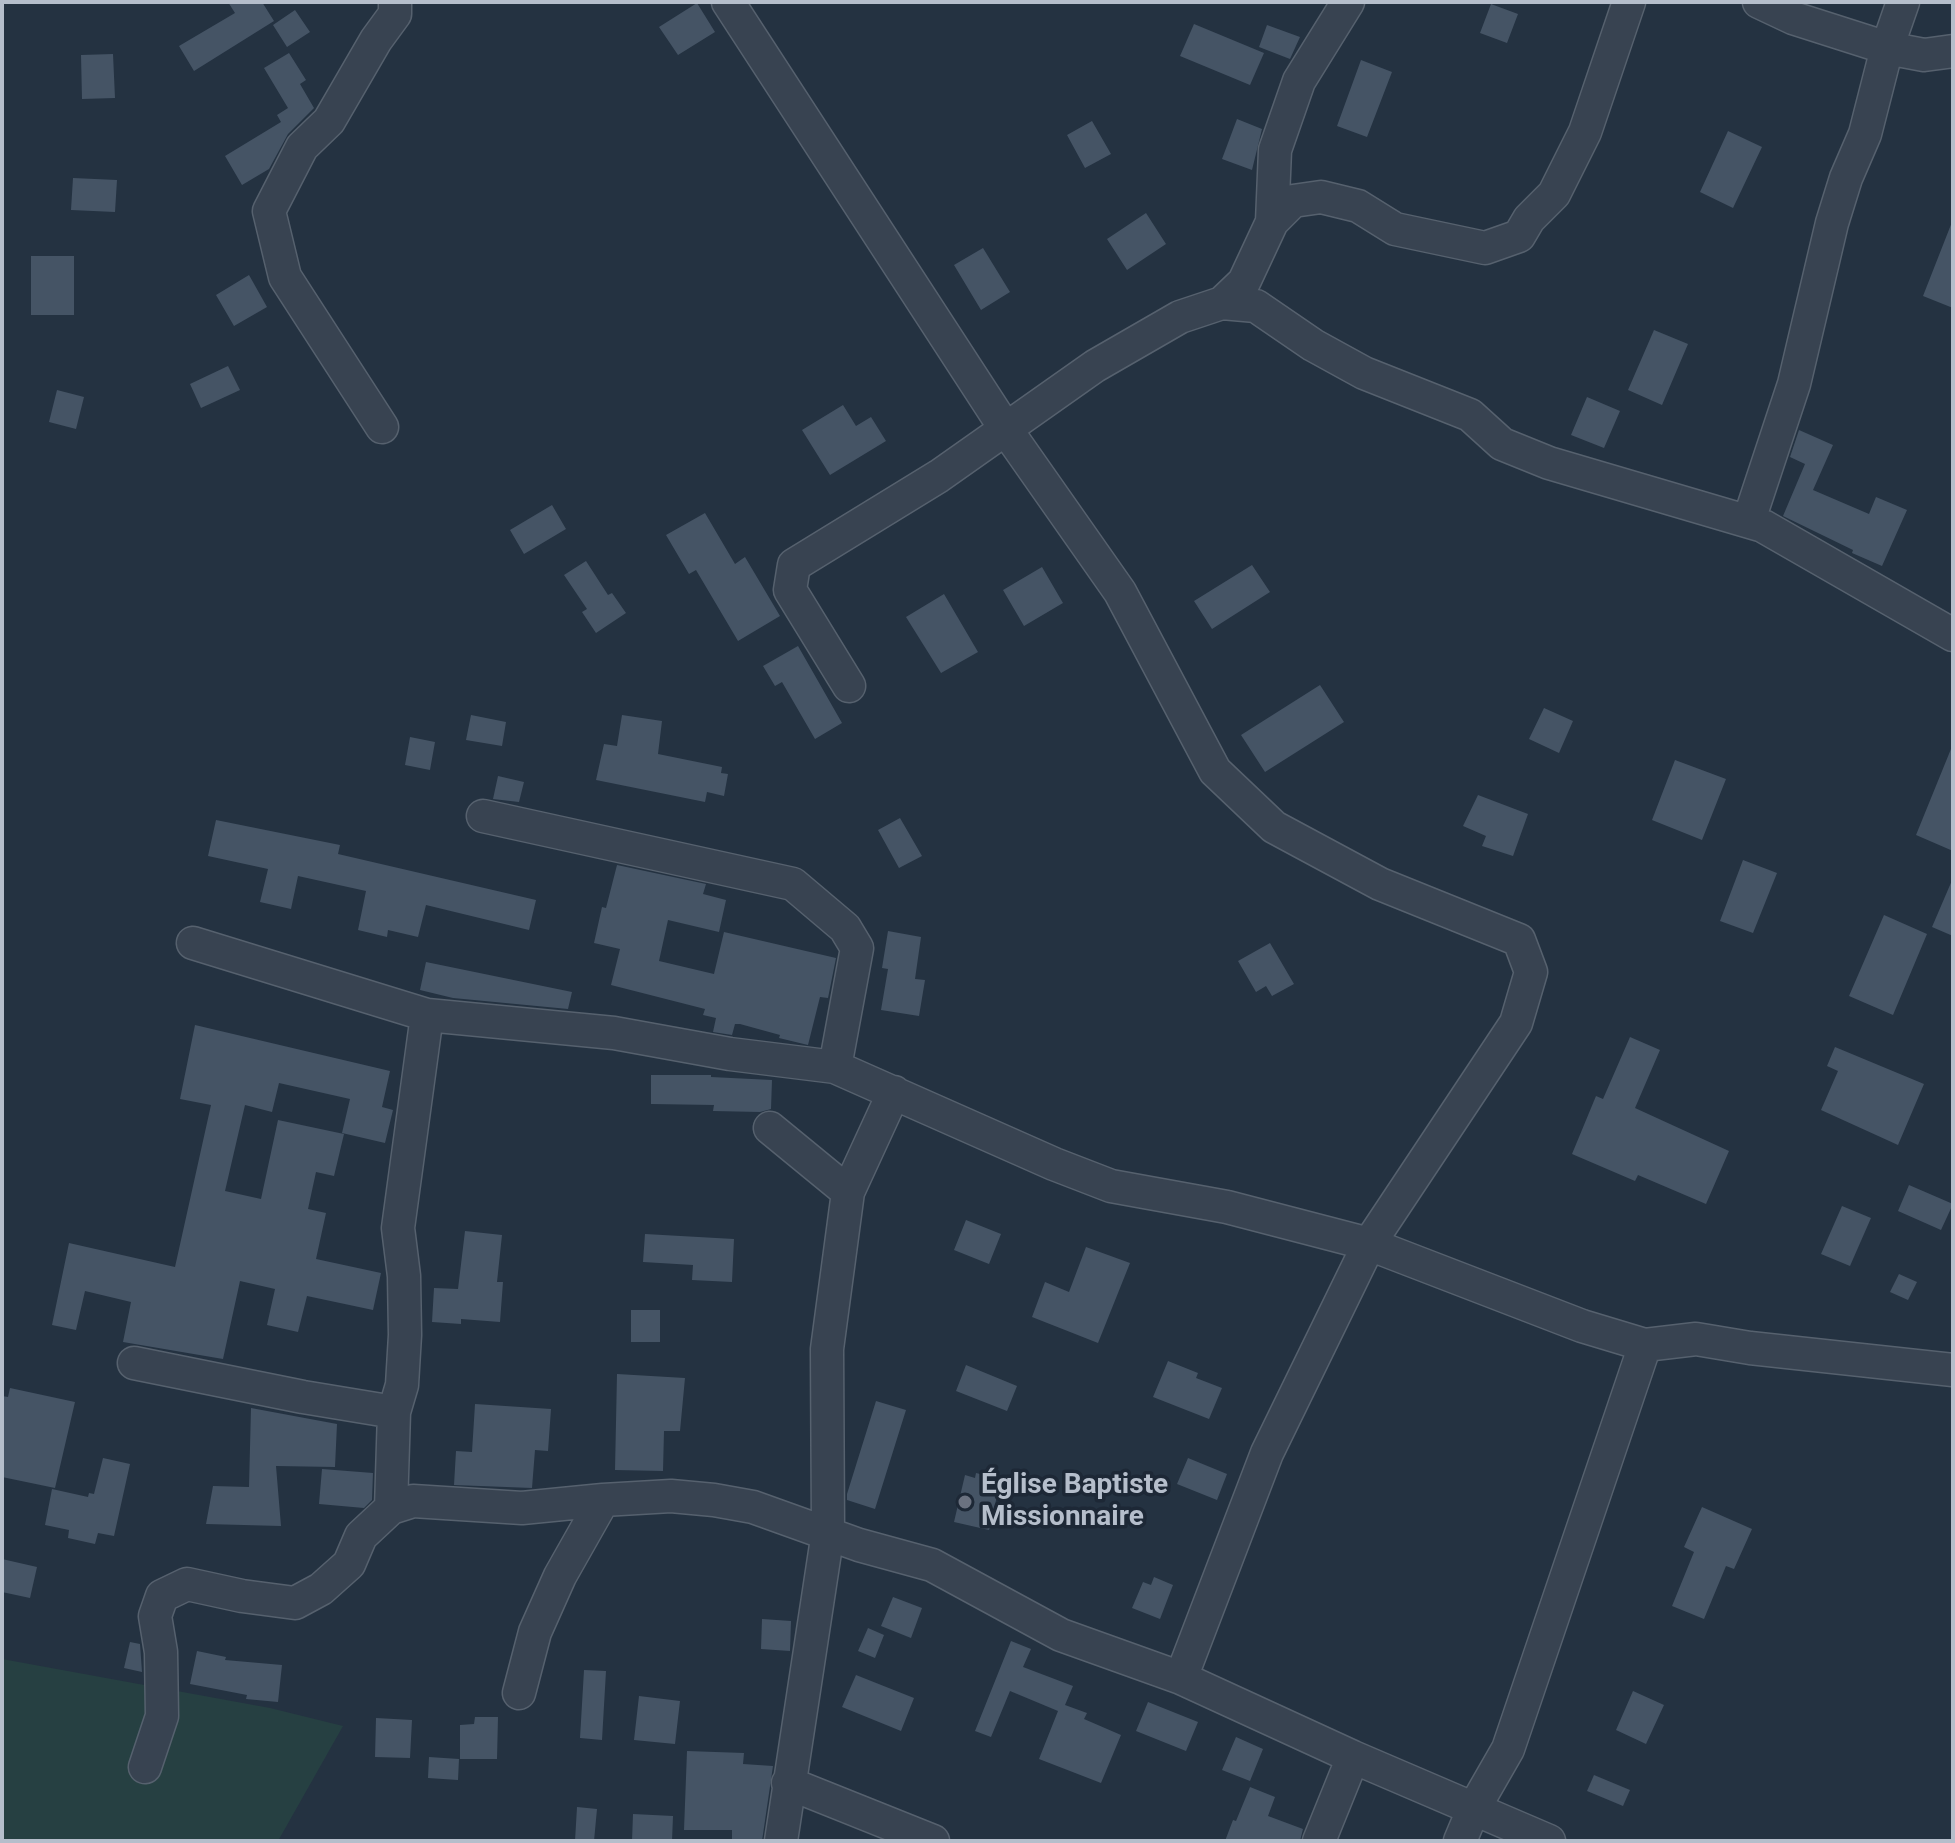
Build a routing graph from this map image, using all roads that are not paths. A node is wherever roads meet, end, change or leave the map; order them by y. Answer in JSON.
{"nodes":[{"id":1,"x":395,"y":2,"type":"edge"},
{"id":2,"x":728,"y":2,"type":"edge"},
{"id":3,"x":1348,"y":2,"type":"edge"},
{"id":4,"x":1629,"y":2,"type":"edge"},
{"id":5,"x":1759,"y":2,"type":"edge"},
{"id":6,"x":1903,"y":2,"type":"edge"},
{"id":7,"x":1887,"y":48,"type":"junction"},
{"id":8,"x":1953,"y":51,"type":"edge"},
{"id":9,"x":1272,"y":222,"type":"junction"},
{"id":10,"x":1222,"y":303,"type":"junction"},
{"id":11,"x":382,"y":427,"type":"dead end"},
{"id":12,"x":1005,"y":428,"type":"junction"},
{"id":13,"x":1749,"y":520,"type":"junction"},
{"id":14,"x":1953,"y":635,"type":"edge"},
{"id":15,"x":849,"y":686,"type":"dead end"},
{"id":16,"x":483,"y":816,"type":"dead end"},
{"id":17,"x":193,"y":943,"type":"dead end"},
{"id":18,"x":427,"y":1015,"type":"junction"},
{"id":19,"x":835,"y":1067,"type":"junction"},
{"id":20,"x":894,"y":1092,"type":"junction"},
{"id":21,"x":770,"y":1128,"type":"dead end"},
{"id":22,"x":848,"y":1192,"type":"junction"},
{"id":23,"x":1369,"y":1244,"type":"junction"},
{"id":24,"x":1645,"y":1345,"type":"junction"},
{"id":25,"x":134,"y":1363,"type":"dead end"},
{"id":26,"x":1953,"y":1370,"type":"edge"},
{"id":27,"x":394,"y":1412,"type":"junction"},
{"id":28,"x":603,"y":1500,"type":"junction"},
{"id":29,"x":391,"y":1508,"type":"junction"},
{"id":30,"x":828,"y":1532,"type":"junction"},
{"id":31,"x":1181,"y":1678,"type":"junction"},
{"id":32,"x":519,"y":1693,"type":"dead end"},
{"id":33,"x":1353,"y":1757,"type":"junction"},
{"id":34,"x":145,"y":1767,"type":"dead end"},
{"id":35,"x":788,"y":1783,"type":"junction"},
{"id":36,"x":1473,"y":1810,"type":"junction"},
{"id":37,"x":781,"y":1841,"type":"edge"},
{"id":38,"x":933,"y":1841,"type":"edge"},
{"id":39,"x":1319,"y":1841,"type":"edge"},
{"id":40,"x":1460,"y":1841,"type":"edge"},
{"id":41,"x":1549,"y":1841,"type":"edge"}],
"edges":[{"from":1,"to":11,"type":"street"},
{"from":2,"to":12,"type":"street"},
{"from":3,"to":9,"type":"street"},
{"from":4,"to":9,"type":"street"},
{"from":5,"to":7,"type":"street"},
{"from":6,"to":7,"type":"street"},
{"from":7,"to":8,"type":"street"},
{"from":7,"to":13,"type":"street"},
{"from":9,"to":10,"type":"street"},
{"from":10,"to":12,"type":"street"},
{"from":10,"to":13,"type":"street"},
{"from":12,"to":15,"type":"street"},
{"from":12,"to":23,"type":"street"},
{"from":13,"to":14,"type":"street"},
{"from":16,"to":19,"type":"street"},
{"from":17,"to":18,"type":"street"},
{"from":18,"to":19,"type":"street"},
{"from":18,"to":27,"type":"street"},
{"from":19,"to":20,"type":"street"},
{"from":20,"to":22,"type":"street"},
{"from":20,"to":23,"type":"street"},
{"from":21,"to":22,"type":"street"},
{"from":22,"to":30,"type":"street"},
{"from":23,"to":24,"type":"street"},
{"from":23,"to":31,"type":"street"},
{"from":24,"to":26,"type":"street"},
{"from":24,"to":36,"type":"street"},
{"from":25,"to":27,"type":"street"},
{"from":27,"to":29,"type":"street"},
{"from":28,"to":29,"type":"street"},
{"from":28,"to":30,"type":"street"},
{"from":28,"to":32,"type":"street"},
{"from":29,"to":34,"type":"street"},
{"from":30,"to":31,"type":"street"},
{"from":30,"to":35,"type":"street"},
{"from":31,"to":33,"type":"street"},
{"from":33,"to":36,"type":"street"},
{"from":33,"to":39,"type":"street"},
{"from":35,"to":37,"type":"street"},
{"from":35,"to":38,"type":"street"},
{"from":36,"to":40,"type":"street"},
{"from":36,"to":41,"type":"street"}]}
